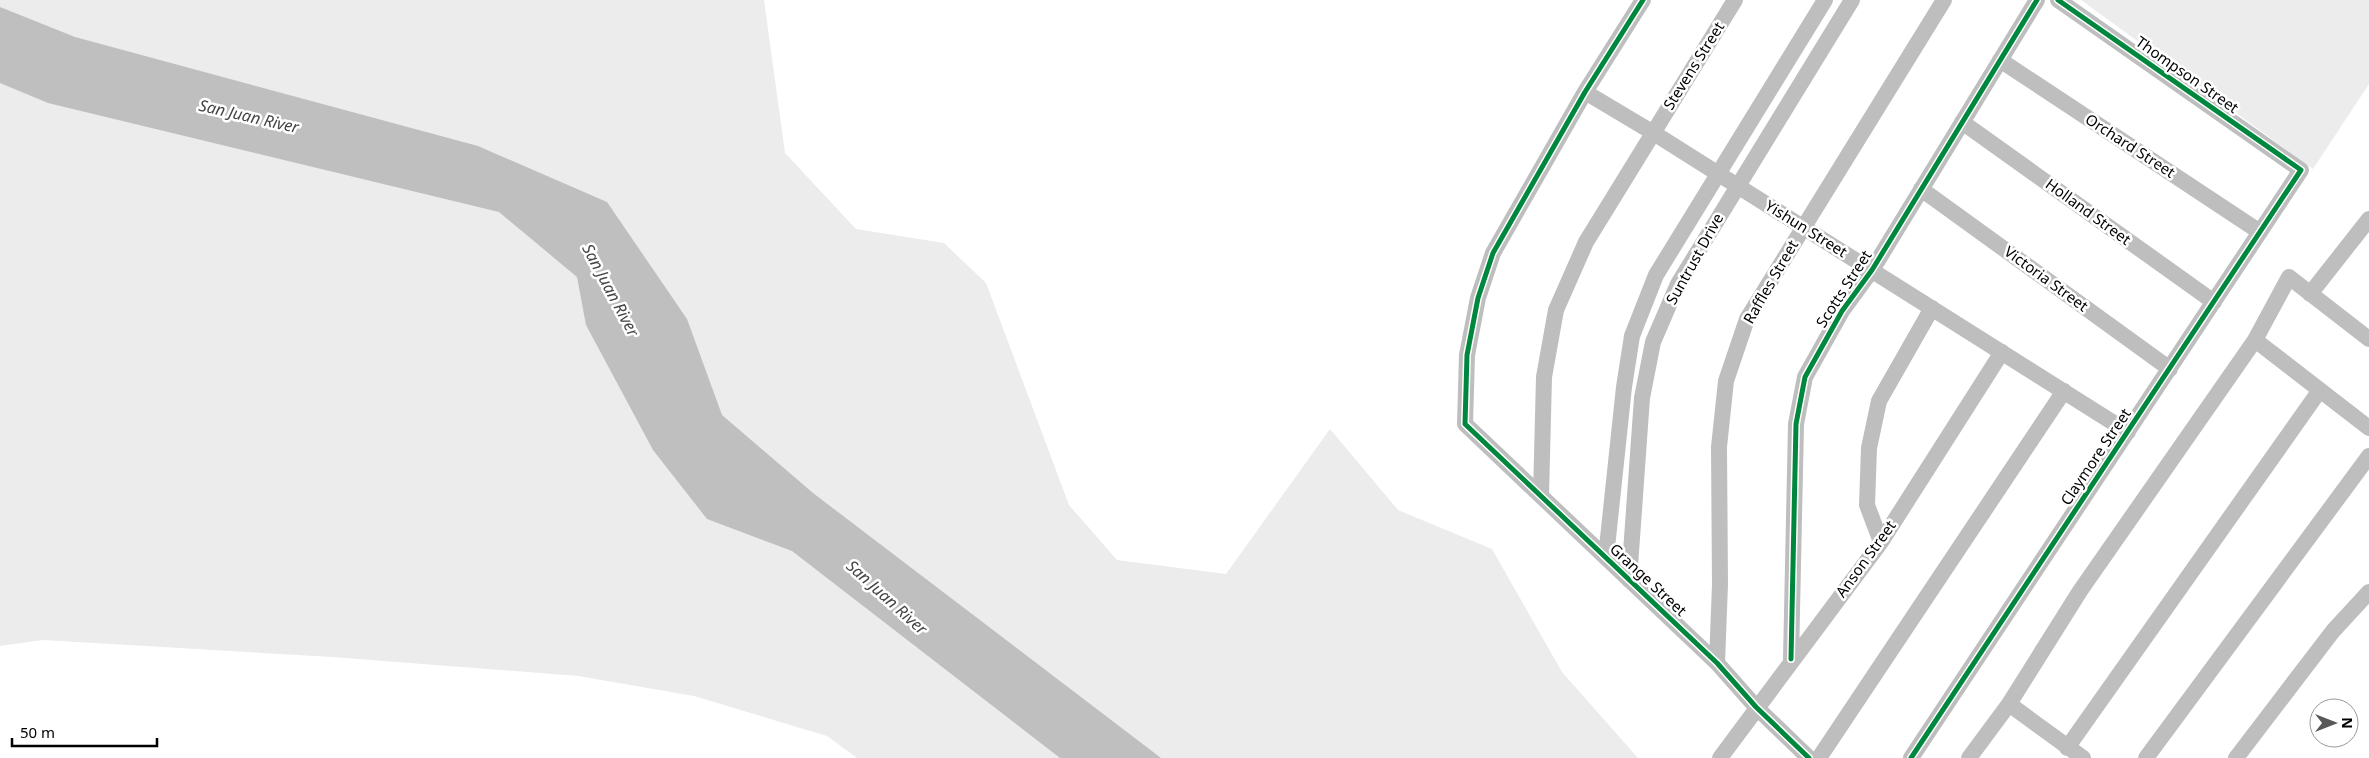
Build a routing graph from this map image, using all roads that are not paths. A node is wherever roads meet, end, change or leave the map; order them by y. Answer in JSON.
{"nodes":[{"id":1,"x":1643,"y":0,"type":"edge"},
{"id":2,"x":1735,"y":0,"type":"edge"},
{"id":3,"x":1825,"y":0,"type":"edge"},
{"id":4,"x":1852,"y":0,"type":"edge"},
{"id":5,"x":1944,"y":0,"type":"edge"},
{"id":6,"x":2037,"y":0,"type":"edge"},
{"id":7,"x":2058,"y":0,"type":"edge"},
{"id":8,"x":2000,"y":60,"type":"junction"},
{"id":9,"x":1585,"y":92,"type":"junction"},
{"id":10,"x":1962,"y":122,"type":"junction"},
{"id":11,"x":1652,"y":132,"type":"junction"},
{"id":12,"x":2301,"y":170,"type":"joint"},
{"id":13,"x":1718,"y":173,"type":"junction"},
{"id":14,"x":1738,"y":185,"type":"junction"},
{"id":15,"x":1921,"y":189,"type":"junction"},
{"id":16,"x":2369,"y":219,"type":"edge"},
{"id":17,"x":1803,"y":227,"type":"junction"},
{"id":18,"x":2260,"y":232,"type":"junction"},
{"id":19,"x":1872,"y":270,"type":"junction"},
{"id":20,"x":2310,"y":294,"type":"junction"},
{"id":21,"x":2214,"y":302,"type":"junction"},
{"id":22,"x":1932,"y":308,"type":"junction"},
{"id":23,"x":2369,"y":339,"type":"edge"},
{"id":24,"x":2255,"y":340,"type":"junction"},
{"id":25,"x":2002,"y":352,"type":"junction"},
{"id":26,"x":2170,"y":369,"type":"junction"},
{"id":27,"x":2320,"y":390,"type":"junction"},
{"id":28,"x":2064,"y":391,"type":"junction"},
{"id":29,"x":2369,"y":428,"type":"edge"},
{"id":30,"x":2128,"y":432,"type":"junction"},
{"id":31,"x":2369,"y":456,"type":"edge"},
{"id":32,"x":1541,"y":496,"type":"junction"},
{"id":33,"x":1881,"y":542,"type":"junction"},
{"id":34,"x":1606,"y":557,"type":"junction"},
{"id":35,"x":1629,"y":580,"type":"junction"},
{"id":36,"x":2369,"y":592,"type":"edge"},
{"id":37,"x":1792,"y":660,"type":"junction"},
{"id":38,"x":1717,"y":663,"type":"junction"},
{"id":39,"x":2009,"y":704,"type":"junction"},
{"id":40,"x":1756,"y":707,"type":"junction"},
{"id":41,"x":2067,"y":748,"type":"junction"},
{"id":42,"x":1720,"y":758,"type":"edge"},
{"id":43,"x":1809,"y":758,"type":"edge"},
{"id":44,"x":1819,"y":758,"type":"edge"},
{"id":45,"x":1911,"y":758,"type":"edge"},
{"id":46,"x":1969,"y":758,"type":"edge"},
{"id":47,"x":2084,"y":758,"type":"edge"},
{"id":48,"x":2146,"y":758,"type":"edge"},
{"id":49,"x":2236,"y":758,"type":"edge"}],
"edges":[{"from":1,"to":9,"type":"street"},
{"from":2,"to":11,"type":"street","name":"Stevens Street"},
{"from":3,"to":13,"type":"street","name":"Suntrust Drive"},
{"from":4,"to":14,"type":"street","name":"Suntrust Drive"},
{"from":5,"to":17,"type":"street","name":"Raffles Street"},
{"from":6,"to":8,"type":"street","name":"Scotts Street"},
{"from":7,"to":12,"type":"street","name":"Thompson Street"},
{"from":8,"to":10,"type":"street","name":"Scotts Street"},
{"from":8,"to":18,"type":"street","name":"Orchard Street"},
{"from":9,"to":11,"type":"street","name":"Yishun Street"},
{"from":9,"to":32,"type":"street","name":"Grange Street"},
{"from":10,"to":15,"type":"street","name":"Scotts Street"},
{"from":10,"to":21,"type":"street","name":"Holland Street"},
{"from":11,"to":13,"type":"street","name":"Yishun Street"},
{"from":11,"to":32,"type":"street","name":"Stevens Street"},
{"from":12,"to":18,"type":"street","name":"Claymore Street"},
{"from":13,"to":14,"type":"street","name":"Yishun Street"},
{"from":13,"to":34,"type":"street","name":"Suntrust Drive"},
{"from":14,"to":17,"type":"street","name":"Yishun Street"},
{"from":14,"to":35,"type":"street","name":"Suntrust Drive"},
{"from":15,"to":19,"type":"street","name":"Scotts Street"},
{"from":15,"to":26,"type":"street","name":"Victoria Street"},
{"from":16,"to":20,"type":"street"},
{"from":17,"to":19,"type":"street","name":"Yishun Street"},
{"from":17,"to":38,"type":"street","name":"Raffles Street"},
{"from":18,"to":21,"type":"street","name":"Claymore Street"},
{"from":19,"to":22,"type":"street","name":"Yishun Street"},
{"from":19,"to":37,"type":"street","name":"Scotts Street"},
{"from":20,"to":23,"type":"street"},
{"from":20,"to":24,"type":"street"},
{"from":21,"to":26,"type":"street","name":"Claymore Street"},
{"from":22,"to":25,"type":"street","name":"Yishun Street"},
{"from":22,"to":33,"type":"street"},
{"from":24,"to":27,"type":"street"},
{"from":24,"to":39,"type":"street"},
{"from":25,"to":28,"type":"street","name":"Yishun Street"},
{"from":25,"to":33,"type":"street","name":"Anson Street"},
{"from":26,"to":30,"type":"street","name":"Claymore Street"},
{"from":27,"to":29,"type":"street"},
{"from":27,"to":41,"type":"street"},
{"from":28,"to":30,"type":"street","name":"Yishun Street"},
{"from":28,"to":44,"type":"street"},
{"from":30,"to":45,"type":"street","name":"Claymore Street"},
{"from":31,"to":48,"type":"street"},
{"from":32,"to":34,"type":"street","name":"Grange Street"},
{"from":33,"to":37,"type":"street","name":"Anson Street"},
{"from":34,"to":35,"type":"street","name":"Grange Street"},
{"from":35,"to":38,"type":"street","name":"Grange Street"},
{"from":36,"to":49,"type":"street"},
{"from":37,"to":40,"type":"street","name":"Anson Street"},
{"from":38,"to":40,"type":"street","name":"Grange Street"},
{"from":39,"to":41,"type":"street"},
{"from":39,"to":46,"type":"street"},
{"from":40,"to":42,"type":"street","name":"Anson Street"},
{"from":40,"to":43,"type":"street","name":"Grange Street"},
{"from":41,"to":47,"type":"street"}]}
